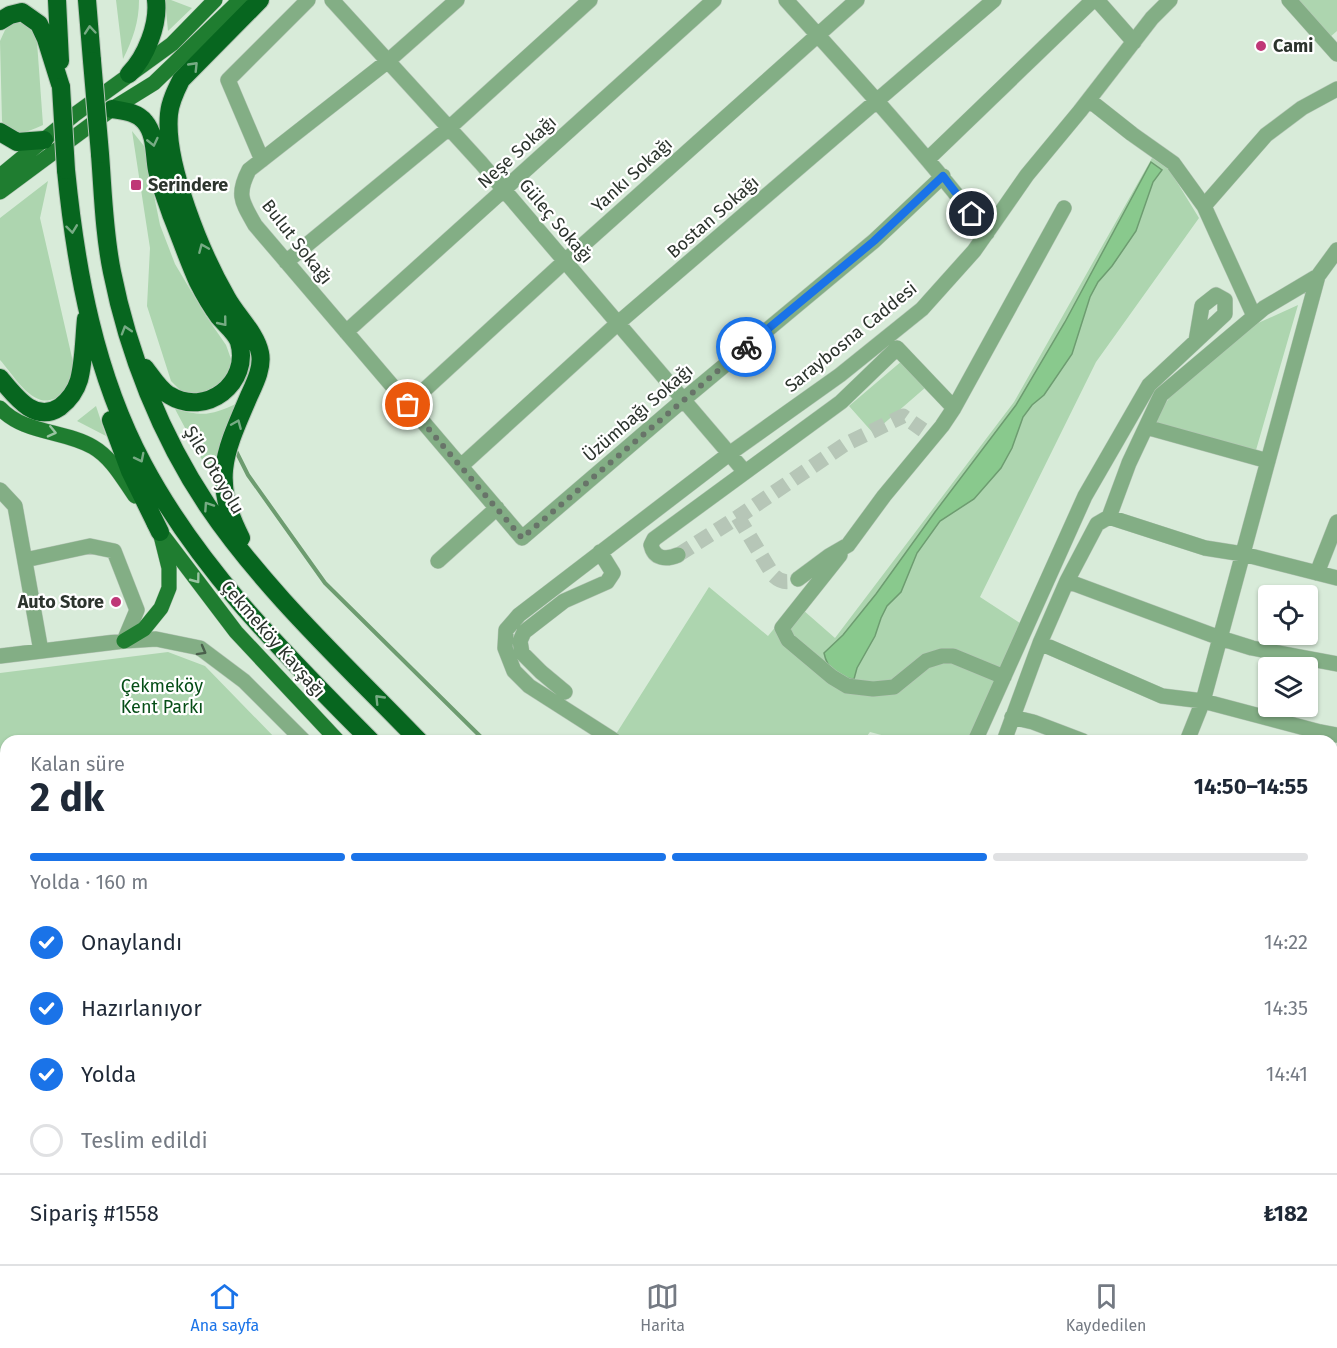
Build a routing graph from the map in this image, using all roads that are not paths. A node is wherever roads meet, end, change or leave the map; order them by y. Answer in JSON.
{"nodes":[{"id":1,"x":57,"y":0,"type":"edge"},
{"id":2,"x":87,"y":0,"type":"edge"},
{"id":3,"x":156,"y":0,"type":"edge"},
{"id":4,"x":215,"y":0,"type":"edge"},
{"id":5,"x":240,"y":0,"type":"edge"},
{"id":6,"x":260,"y":0,"type":"edge"},
{"id":7,"x":308,"y":0,"type":"edge"},
{"id":8,"x":332,"y":0,"type":"edge"},
{"id":9,"x":457,"y":0,"type":"edge"},
{"id":10,"x":590,"y":0,"type":"edge"},
{"id":11,"x":714,"y":0,"type":"edge"},
{"id":12,"x":786,"y":0,"type":"edge"},
{"id":13,"x":857,"y":0,"type":"edge"},
{"id":14,"x":994,"y":0,"type":"edge"},
{"id":15,"x":1095,"y":0,"type":"edge"},
{"id":16,"x":1170,"y":0,"type":"edge"},
{"id":17,"x":1289,"y":0,"type":"edge"},
{"id":18,"x":0,"y":21,"type":"edge"},
{"id":19,"x":818,"y":34,"type":"junction"},
{"id":20,"x":1134,"y":42,"type":"junction"},
{"id":21,"x":1337,"y":54,"type":"edge"},
{"id":22,"x":388,"y":61,"type":"junction"},
{"id":23,"x":129,"y":74,"type":"junction"},
{"id":24,"x":61,"y":87,"type":"junction"},
{"id":25,"x":1337,"y":89,"type":"edge"},
{"id":26,"x":1089,"y":99,"type":"junction"},
{"id":27,"x":879,"y":101,"type":"junction"},
{"id":28,"x":112,"y":109,"type":"junction"},
{"id":29,"x":449,"y":128,"type":"junction"},
{"id":30,"x":0,"y":132,"type":"edge"},
{"id":31,"x":44,"y":140,"type":"junction"},
{"id":32,"x":928,"y":159,"type":"junction"},
{"id":33,"x":262,"y":160,"type":"junction"},
{"id":34,"x":0,"y":176,"type":"edge"},
{"id":35,"x":943,"y":176,"type":"junction"},
{"id":36,"x":504,"y":190,"type":"junction"},
{"id":37,"x":0,"y":192,"type":"edge"},
{"id":38,"x":1204,"y":206,"type":"junction"},
{"id":39,"x":1064,"y":208,"type":"dead end"},
{"id":40,"x":1044,"y":224,"type":"dead end"},
{"id":41,"x":987,"y":233,"type":"junction"},
{"id":42,"x":1337,"y":249,"type":"edge"},
{"id":43,"x":565,"y":261,"type":"junction"},
{"id":44,"x":286,"y":262,"type":"junction"},
{"id":45,"x":1318,"y":276,"type":"junction"},
{"id":46,"x":87,"y":308,"type":"junction"},
{"id":47,"x":1254,"y":316,"type":"junction"},
{"id":48,"x":1001,"y":323,"type":"junction"},
{"id":49,"x":618,"y":324,"type":"junction"},
{"id":50,"x":346,"y":332,"type":"junction"},
{"id":51,"x":1196,"y":341,"type":"dead end"},
{"id":52,"x":136,"y":359,"type":"junction"},
{"id":53,"x":103,"y":364,"type":"junction"},
{"id":54,"x":0,"y":378,"type":"edge"},
{"id":55,"x":683,"y":400,"type":"junction"},
{"id":56,"x":408,"y":405,"type":"junction"},
{"id":57,"x":0,"y":408,"type":"edge"},
{"id":58,"x":954,"y":408,"type":"junction"},
{"id":59,"x":1146,"y":427,"type":"junction"},
{"id":60,"x":729,"y":454,"type":"junction"},
{"id":61,"x":1268,"y":462,"type":"junction"},
{"id":62,"x":461,"y":466,"type":"junction"},
{"id":63,"x":745,"y":472,"type":"junction"},
{"id":64,"x":0,"y":490,"type":"edge"},
{"id":65,"x":496,"y":508,"type":"junction"},
{"id":66,"x":1109,"y":517,"type":"junction"},
{"id":67,"x":1337,"y":522,"type":"edge"},
{"id":68,"x":160,"y":532,"type":"junction"},
{"id":69,"x":522,"y":538,"type":"joint"},
{"id":70,"x":848,"y":545,"type":"junction"},
{"id":71,"x":600,"y":552,"type":"junction"},
{"id":72,"x":1243,"y":554,"type":"junction"},
{"id":73,"x":678,"y":555,"type":"tunnel mouth"},
{"id":74,"x":26,"y":560,"type":"junction"},
{"id":75,"x":438,"y":561,"type":"dead end"},
{"id":76,"x":1317,"y":573,"type":"junction"},
{"id":77,"x":262,"y":577,"type":"junction"},
{"id":78,"x":1337,"y":578,"type":"edge"},
{"id":79,"x":798,"y":579,"type":"dead end"},
{"id":80,"x":1067,"y":581,"type":"junction"},
{"id":81,"x":1220,"y":638,"type":"junction"},
{"id":82,"x":124,"y":640,"type":"junction"},
{"id":83,"x":1040,"y":644,"type":"junction"},
{"id":84,"x":41,"y":651,"type":"junction"},
{"id":85,"x":0,"y":656,"type":"edge"},
{"id":86,"x":1337,"y":664,"type":"edge"},
{"id":87,"x":1004,"y":677,"type":"junction"},
{"id":88,"x":565,"y":692,"type":"dead end"},
{"id":89,"x":1203,"y":701,"type":"junction"},
{"id":90,"x":1012,"y":717,"type":"junction"},
{"id":91,"x":298,"y":735,"type":"edge"},
{"id":92,"x":331,"y":735,"type":"edge"},
{"id":93,"x":365,"y":735,"type":"edge"},
{"id":94,"x":413,"y":735,"type":"edge"},
{"id":95,"x":606,"y":735,"type":"edge"},
{"id":96,"x":978,"y":735,"type":"edge"},
{"id":97,"x":1006,"y":735,"type":"edge"},
{"id":98,"x":1068,"y":735,"type":"edge"},
{"id":99,"x":1189,"y":735,"type":"edge"},
{"id":100,"x":1337,"y":735,"type":"edge"}],
"edges":[{"from":1,"to":24,"type":"highway"},
{"from":52,"to":2,"type":"highway","name":"Şile Otoyolu","one_way":true,"bridge":true},
{"from":3,"to":23,"type":"highway"},
{"from":4,"to":23,"type":"main road"},
{"from":5,"to":28,"type":"main road"},
{"from":77,"to":6,"type":"highway","one_way":true},
{"from":7,"to":33,"type":"street"},
{"from":8,"to":22,"type":"street","name":"Güleç Sokağı"},
{"from":9,"to":22,"type":"street","name":"Bulut Sokağı"},
{"from":10,"to":29,"type":"street"},
{"from":11,"to":36,"type":"street","name":"Neşe Sokağı"},
{"from":12,"to":19,"type":"street"},
{"from":13,"to":19,"type":"street","name":"Yankı Sokağı"},
{"from":14,"to":27,"type":"street","name":"Bostan Sokağı"},
{"from":15,"to":20,"type":"street"},
{"from":15,"to":32,"type":"street"},
{"from":16,"to":20,"type":"street","name":"Saraybosna Caddesi"},
{"from":17,"to":21,"type":"street"},
{"from":18,"to":24,"type":"highway"},
{"from":19,"to":27,"type":"street"},
{"from":19,"to":43,"type":"street","name":"Yankı Sokağı"},
{"from":20,"to":26,"type":"street","name":"Saraybosna Caddesi"},
{"from":22,"to":29,"type":"street","name":"Güleç Sokağı"},
{"from":22,"to":33,"type":"street","name":"Bulut Sokağı"},
{"from":23,"to":31,"type":"main road"},
{"from":24,"to":46,"type":"highway","one_way":true,"bridge":true},
{"from":25,"to":38,"type":"street"},
{"from":26,"to":38,"type":"street"},
{"from":26,"to":41,"type":"street","name":"Saraybosna Caddesi"},
{"from":27,"to":32,"type":"street"},
{"from":27,"to":49,"type":"street","name":"Bostan Sokağı"},
{"from":28,"to":37,"type":"main road"},
{"from":28,"to":52,"type":"highway","one_way":true},
{"from":29,"to":36,"type":"street","name":"Güleç Sokağı"},
{"from":29,"to":44,"type":"street"},
{"from":30,"to":31,"type":"highway"},
{"from":31,"to":34,"type":"main road"},
{"from":32,"to":35,"type":"street"},
{"from":33,"to":44,"type":"street","name":"Bulut Sokağı"},
{"from":35,"to":41,"type":"street"},
{"from":35,"to":55,"type":"street","name":"Üzümbağı Sokağı"},
{"from":36,"to":43,"type":"street","name":"Güleç Sokağı"},
{"from":36,"to":50,"type":"street","name":"Neşe Sokağı"},
{"from":38,"to":47,"type":"street"},
{"from":39,"to":48,"type":"street"},
{"from":40,"to":48,"type":"street"},
{"from":41,"to":60,"type":"street","name":"Saraybosna Caddesi"},
{"from":42,"to":45,"type":"street"},
{"from":43,"to":49,"type":"street","name":"Güleç Sokağı"},
{"from":43,"to":56,"type":"street","name":"Yankı Sokağı"},
{"from":44,"to":50,"type":"street","name":"Bulut Sokağı"},
{"from":45,"to":47,"type":"street"},
{"from":45,"to":61,"type":"street"},
{"from":46,"to":53,"type":"highway"},
{"from":46,"to":54,"type":"highway"},
{"from":47,"to":59,"type":"street"},
{"from":48,"to":58,"type":"street"},
{"from":49,"to":55,"type":"street","name":"Güleç Sokağı"},
{"from":49,"to":62,"type":"street","name":"Bostan Sokağı"},
{"from":50,"to":56,"type":"street","name":"Bulut Sokağı"},
{"from":51,"to":87,"type":"street"},
{"from":77,"to":52,"type":"highway","name":"Şile Otoyolu","one_way":true},
{"from":53,"to":68,"type":"highway"},
{"from":53,"to":93,"type":"highway","one_way":true},
{"from":55,"to":60,"type":"street","name":"Güleç Sokağı"},
{"from":55,"to":69,"type":"street","name":"Üzümbağı Sokağı"},
{"from":56,"to":62,"type":"street","name":"Bulut Sokağı"},
{"from":57,"to":68,"type":"main road","name":"Çekmeköy Kavşağı","one_way":true},
{"from":58,"to":63,"type":"street"},
{"from":58,"to":70,"type":"street"},
{"from":59,"to":61,"type":"street"},
{"from":59,"to":66,"type":"street"},
{"from":60,"to":63,"type":"street","name":"Güleç Sokağı"},
{"from":60,"to":71,"type":"street","name":"Saraybosna Caddesi"},
{"from":61,"to":72,"type":"street"},
{"from":62,"to":65,"type":"street","name":"Bulut Sokağı"},
{"from":63,"to":73,"type":"street"},
{"from":64,"to":74,"type":"street"},
{"from":65,"to":69,"type":"street","name":"Bulut Sokağı"},
{"from":65,"to":75,"type":"street"},
{"from":66,"to":72,"type":"street"},
{"from":66,"to":80,"type":"street"},
{"from":67,"to":76,"type":"street"},
{"from":68,"to":82,"type":"main road"},
{"from":68,"to":92,"type":"main road","name":"Çekmeköy Kavşağı","one_way":true},
{"from":70,"to":79,"type":"street"},
{"from":70,"to":87,"type":"street"},
{"from":71,"to":88,"type":"street"},
{"from":71,"to":95,"type":"street","name":"Saraybosna Caddesi"},
{"from":72,"to":76,"type":"street"},
{"from":72,"to":81,"type":"street"},
{"from":74,"to":82,"type":"street"},
{"from":74,"to":84,"type":"street"},
{"from":76,"to":78,"type":"street"},
{"from":94,"to":77,"type":"highway","name":"Şile Otoyolu","one_way":true},
{"from":80,"to":81,"type":"street"},
{"from":80,"to":83,"type":"street"},
{"from":81,"to":86,"type":"street"},
{"from":81,"to":89,"type":"street"},
{"from":82,"to":84,"type":"street"},
{"from":82,"to":91,"type":"street","one_way":true},
{"from":83,"to":89,"type":"street"},
{"from":83,"to":90,"type":"street"},
{"from":84,"to":85,"type":"street"},
{"from":87,"to":96,"type":"street"},
{"from":89,"to":99,"type":"street"},
{"from":89,"to":100,"type":"street"},
{"from":90,"to":97,"type":"street"},
{"from":90,"to":98,"type":"street"}]}
